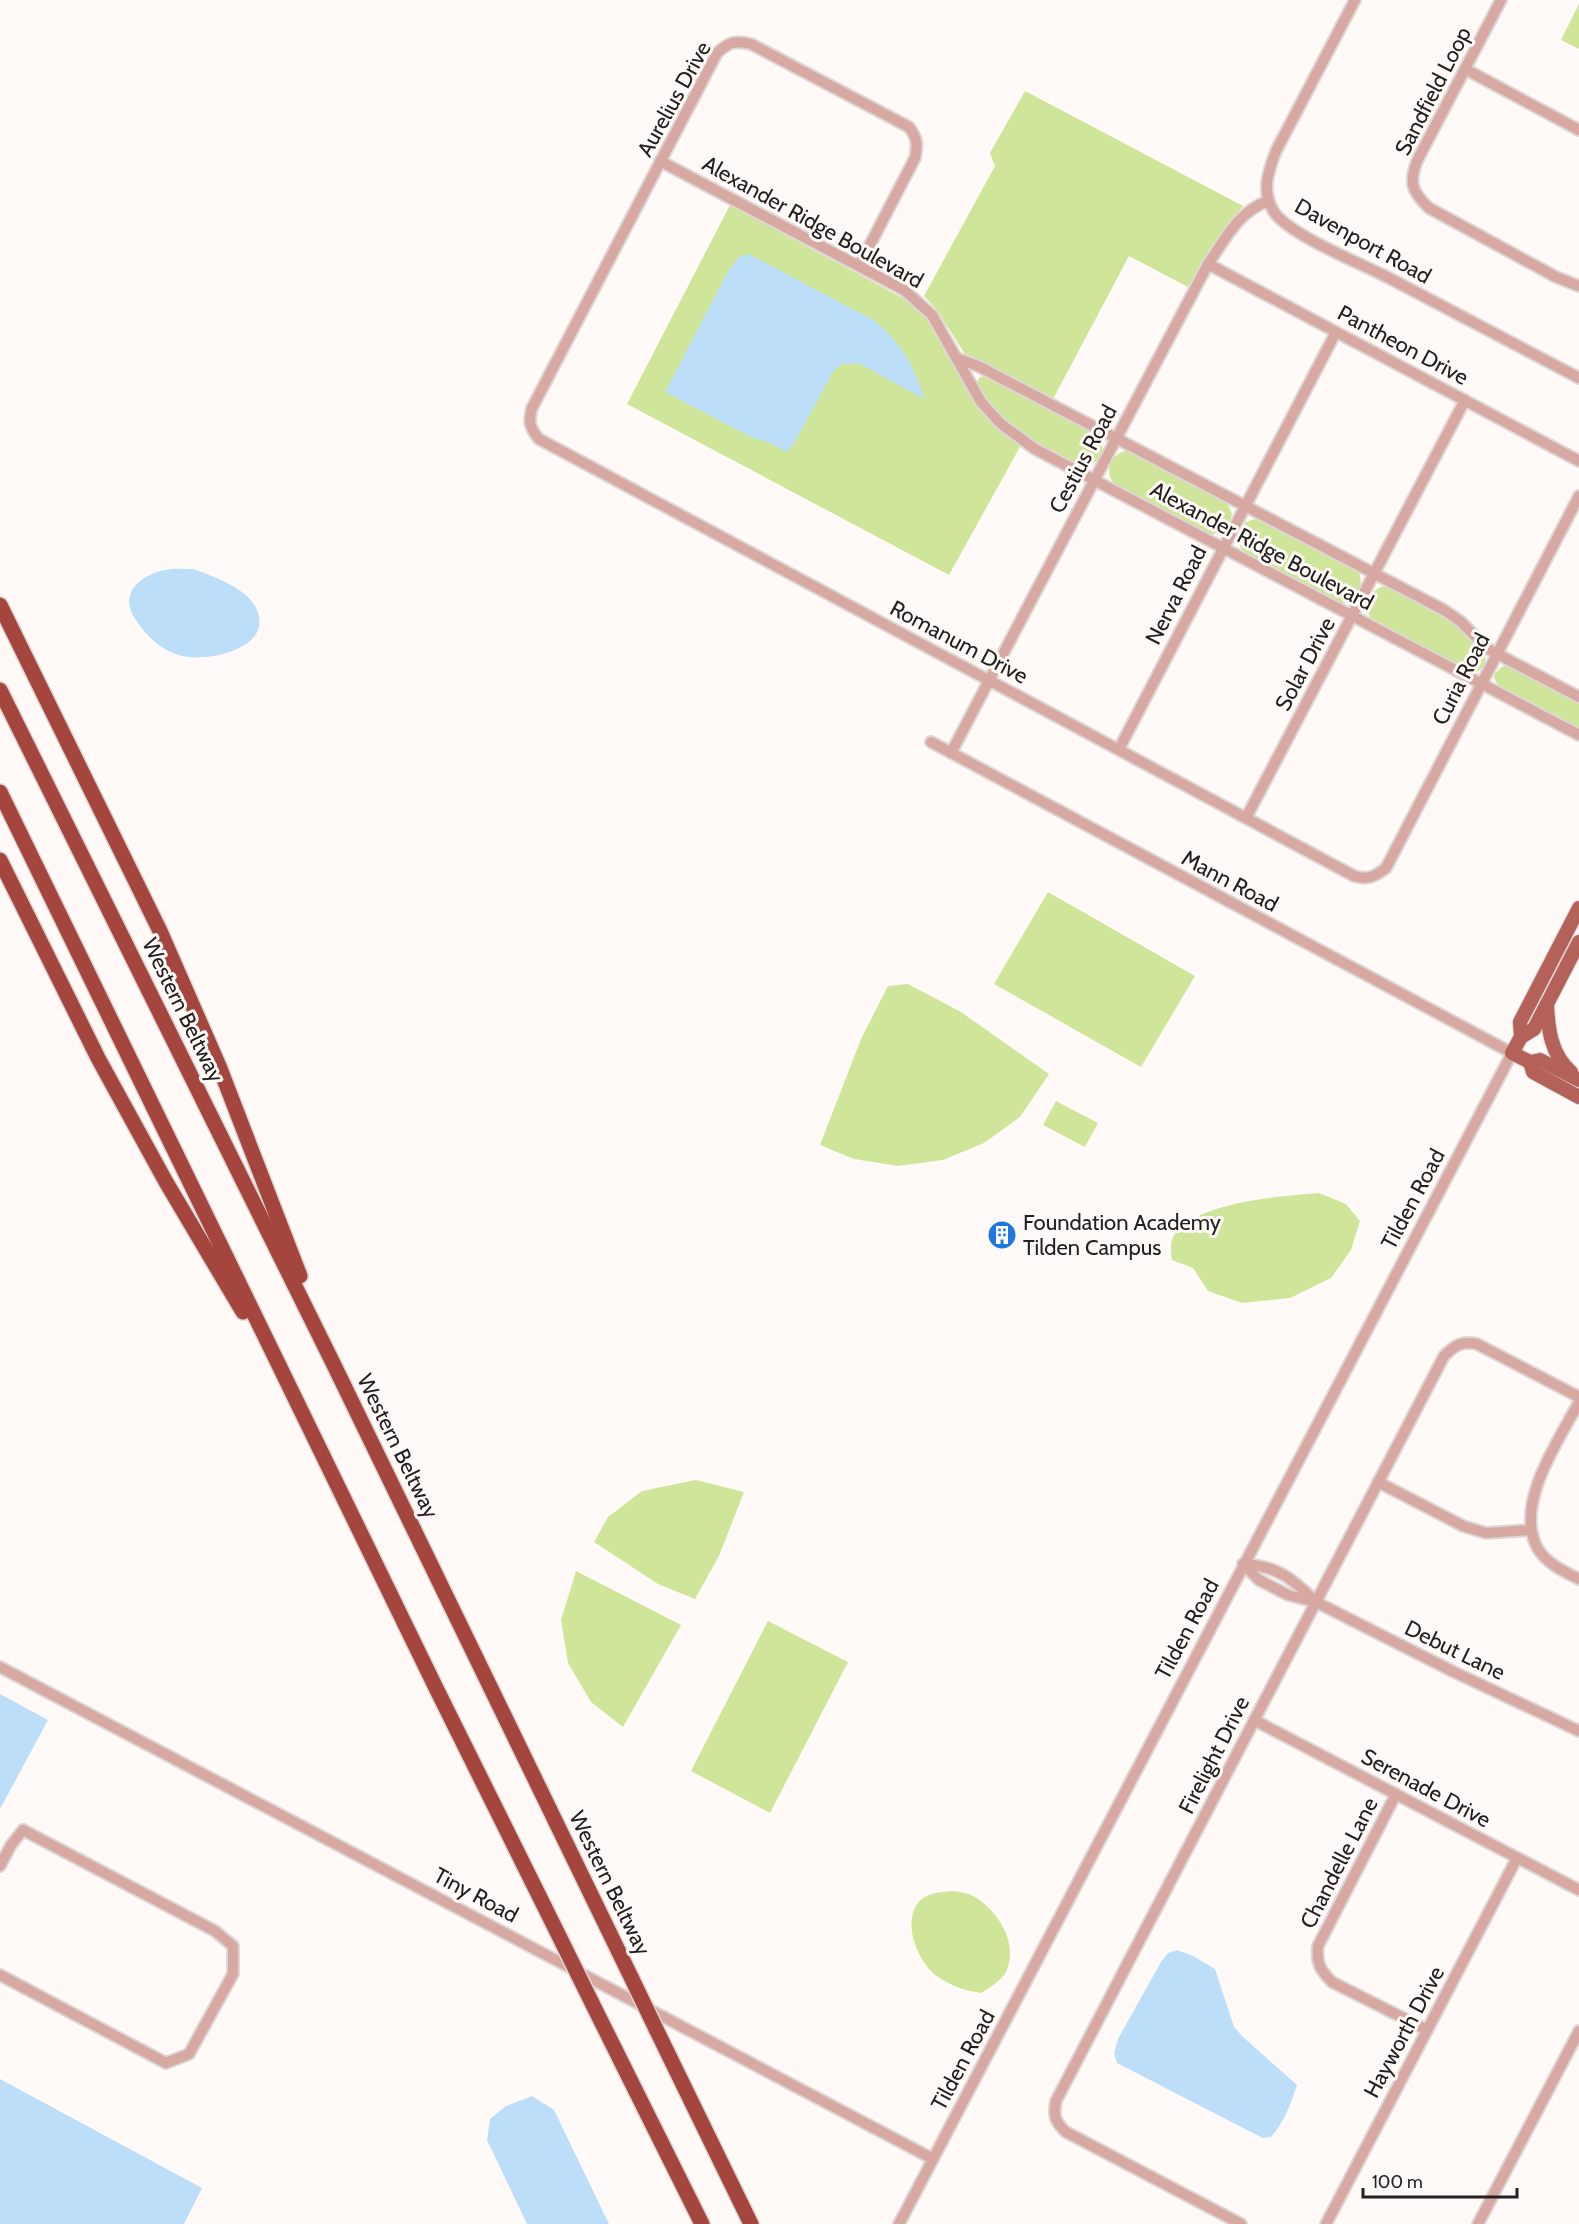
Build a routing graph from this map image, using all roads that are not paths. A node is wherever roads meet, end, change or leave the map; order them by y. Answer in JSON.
{"nodes":[{"id":1,"x":1355,"y":0,"type":"edge"},
{"id":2,"x":1501,"y":0,"type":"edge"},
{"id":3,"x":1465,"y":69,"type":"junction"},
{"id":4,"x":1579,"y":130,"type":"edge"},
{"id":5,"x":660,"y":161,"type":"junction"},
{"id":6,"x":1268,"y":201,"type":"junction"},
{"id":7,"x":1208,"y":264,"type":"junction"},
{"id":8,"x":859,"y":266,"type":"junction"},
{"id":9,"x":1579,"y":286,"type":"edge"},
{"id":10,"x":1336,"y":332,"type":"junction"},
{"id":11,"x":956,"y":358,"type":"junction"},
{"id":12,"x":1579,"y":378,"type":"edge"},
{"id":13,"x":1465,"y":400,"type":"junction"},
{"id":14,"x":531,"y":429,"type":"joint"},
{"id":15,"x":1116,"y":437,"type":"junction"},
{"id":16,"x":1579,"y":461,"type":"edge"},
{"id":17,"x":1093,"y":481,"type":"junction"},
{"id":18,"x":1579,"y":496,"type":"edge"},
{"id":19,"x":1244,"y":505,"type":"junction"},
{"id":20,"x":1222,"y":548,"type":"junction"},
{"id":21,"x":1375,"y":573,"type":"junction"},
{"id":22,"x":0,"y":604,"type":"edge"},
{"id":23,"x":1353,"y":616,"type":"junction"},
{"id":24,"x":1496,"y":654,"type":"junction"},
{"id":25,"x":989,"y":680,"type":"junction"},
{"id":26,"x":1481,"y":683,"type":"junction"},
{"id":27,"x":0,"y":690,"type":"edge"},
{"id":28,"x":1579,"y":697,"type":"edge"},
{"id":29,"x":1579,"y":735,"type":"edge"},
{"id":30,"x":931,"y":742,"type":"dead end"},
{"id":31,"x":1119,"y":749,"type":"junction"},
{"id":32,"x":951,"y":753,"type":"junction"},
{"id":33,"x":0,"y":792,"type":"edge"},
{"id":34,"x":1246,"y":818,"type":"junction"},
{"id":35,"x":0,"y":860,"type":"edge"},
{"id":36,"x":1375,"y":877,"type":"joint"},
{"id":37,"x":1579,"y":908,"type":"edge"},
{"id":38,"x":1579,"y":942,"type":"edge"},
{"id":39,"x":1547,"y":1003,"type":"junction"},
{"id":40,"x":1521,"y":1037,"type":"junction"},
{"id":41,"x":1512,"y":1053,"type":"junction"},
{"id":42,"x":1530,"y":1062,"type":"junction"},
{"id":43,"x":1579,"y":1079,"type":"edge"},
{"id":44,"x":1579,"y":1097,"type":"edge"},
{"id":45,"x":333,"y":1363,"type":"junction"},
{"id":46,"x":1579,"y":1400,"type":"edge"},
{"id":47,"x":296,"y":1401,"type":"junction"},
{"id":48,"x":1378,"y":1482,"type":"junction"},
{"id":49,"x":1531,"y":1530,"type":"junction"},
{"id":50,"x":1243,"y":1564,"type":"junction"},
{"id":51,"x":1286,"y":1576,"type":"junction"},
{"id":52,"x":1579,"y":1579,"type":"edge"},
{"id":53,"x":1279,"y":1590,"type":"junction"},
{"id":54,"x":1316,"y":1602,"type":"junction"},
{"id":55,"x":0,"y":1667,"type":"edge"},
{"id":56,"x":1254,"y":1720,"type":"junction"},
{"id":57,"x":1579,"y":1731,"type":"edge"},
{"id":58,"x":1396,"y":1794,"type":"junction"},
{"id":59,"x":1517,"y":1858,"type":"junction"},
{"id":60,"x":0,"y":1866,"type":"edge"},
{"id":61,"x":1579,"y":1890,"type":"edge"},
{"id":62,"x":0,"y":1976,"type":"edge"},
{"id":63,"x":1427,"y":2030,"type":"junction"},
{"id":64,"x":1579,"y":2031,"type":"edge"},
{"id":65,"x":933,"y":2159,"type":"junction"},
{"id":66,"x":702,"y":2224,"type":"edge"},
{"id":67,"x":751,"y":2224,"type":"edge"},
{"id":68,"x":899,"y":2224,"type":"edge"},
{"id":69,"x":1241,"y":2224,"type":"edge"},
{"id":70,"x":1326,"y":2224,"type":"edge"},
{"id":71,"x":1478,"y":2224,"type":"edge"}],
"edges":[{"from":1,"to":6,"type":"street","name":"Davenport Road"},
{"from":2,"to":3,"type":"street","name":"Sandfield Loop"},
{"from":3,"to":4,"type":"street"},
{"from":3,"to":9,"type":"street","name":"Sandfield Loop"},
{"from":5,"to":8,"type":"street","name":"Alexander Ridge Boulevard"},
{"from":5,"to":8,"type":"street","name":"Aurelius Drive"},
{"from":5,"to":14,"type":"street","name":"Aurelius Drive"},
{"from":6,"to":7,"type":"street","name":"Cestius Road"},
{"from":6,"to":12,"type":"street","name":"Davenport Road"},
{"from":7,"to":10,"type":"street","name":"Pantheon Drive"},
{"from":7,"to":15,"type":"street","name":"Cestius Road"},
{"from":8,"to":11,"type":"street","name":"Alexander Ridge Boulevard"},
{"from":10,"to":13,"type":"street","name":"Pantheon Drive"},
{"from":10,"to":19,"type":"street","name":"Nerva Road"},
{"from":11,"to":15,"type":"street","name":"Alexander Ridge Boulevard"},
{"from":11,"to":17,"type":"street","name":"Alexander Ridge Boulevard"},
{"from":13,"to":16,"type":"street","name":"Pantheon Drive"},
{"from":13,"to":21,"type":"street","name":"Solar Drive"},
{"from":14,"to":25,"type":"street","name":"Romanum Drive"},
{"from":15,"to":17,"type":"street","name":"Cestius Road"},
{"from":15,"to":19,"type":"street","name":"Alexander Ridge Boulevard"},
{"from":17,"to":20,"type":"street","name":"Alexander Ridge Boulevard"},
{"from":17,"to":25,"type":"street","name":"Cestius Road"},
{"from":18,"to":24,"type":"street","name":"Curia Road"},
{"from":19,"to":20,"type":"street","name":"Nerva Road"},
{"from":19,"to":21,"type":"street","name":"Alexander Ridge Boulevard"},
{"from":20,"to":23,"type":"street","name":"Alexander Ridge Boulevard"},
{"from":20,"to":31,"type":"street","name":"Nerva Road"},
{"from":21,"to":23,"type":"street","name":"Solar Drive"},
{"from":21,"to":24,"type":"street","name":"Alexander Ridge Boulevard"},
{"from":22,"to":45,"type":"highway"},
{"from":23,"to":26,"type":"street","name":"Alexander Ridge Boulevard"},
{"from":23,"to":34,"type":"street","name":"Solar Drive"},
{"from":24,"to":26,"type":"street","name":"Curia Road"},
{"from":24,"to":28,"type":"street","name":"Alexander Ridge Boulevard"},
{"from":25,"to":31,"type":"street","name":"Romanum Drive"},
{"from":25,"to":32,"type":"street","name":"Cestius Road"},
{"from":26,"to":29,"type":"street","name":"Alexander Ridge Boulevard"},
{"from":26,"to":36,"type":"street","name":"Curia Road"},
{"from":27,"to":45,"type":"highway","name":"Western Beltway"},
{"from":30,"to":32,"type":"street","name":"Mann Road"},
{"from":31,"to":34,"type":"street","name":"Romanum Drive"},
{"from":32,"to":41,"type":"street","name":"Mann Road"},
{"from":33,"to":47,"type":"highway"},
{"from":34,"to":36,"type":"street","name":"Romanum Drive"},
{"from":35,"to":47,"type":"highway"},
{"from":37,"to":40,"type":"main road"},
{"from":38,"to":39,"type":"main road"},
{"from":39,"to":40,"type":"main road"},
{"from":39,"to":43,"type":"main road"},
{"from":40,"to":41,"type":"main road"},
{"from":41,"to":42,"type":"main road"},
{"from":41,"to":50,"type":"street","name":"Tilden Road"},
{"from":42,"to":43,"type":"main road"},
{"from":42,"to":44,"type":"main road"},
{"from":45,"to":67,"type":"highway","name":"Western Beltway","bridge":true},
{"from":46,"to":48,"type":"street","name":"Firelight Drive"},
{"from":46,"to":49,"type":"street"},
{"from":47,"to":66,"type":"highway","bridge":true},
{"from":48,"to":49,"type":"street"},
{"from":48,"to":54,"type":"street","name":"Firelight Drive"},
{"from":49,"to":52,"type":"street"},
{"from":50,"to":51,"type":"street","name":"Debut Lane"},
{"from":50,"to":53,"type":"street","name":"Debut Lane"},
{"from":50,"to":65,"type":"street","name":"Tilden Road"},
{"from":51,"to":53,"type":"street"},
{"from":51,"to":54,"type":"street","name":"Debut Lane"},
{"from":53,"to":54,"type":"street","name":"Debut Lane"},
{"from":54,"to":56,"type":"street","name":"Firelight Drive"},
{"from":54,"to":57,"type":"street","name":"Debut Lane"},
{"from":55,"to":65,"type":"street","name":"Tiny Road"},
{"from":56,"to":58,"type":"street","name":"Serenade Drive"},
{"from":56,"to":69,"type":"street","name":"Firelight Drive"},
{"from":58,"to":59,"type":"street","name":"Serenade Drive"},
{"from":58,"to":63,"type":"street","name":"Chandelle Lane"},
{"from":59,"to":61,"type":"street","name":"Serenade Drive"},
{"from":59,"to":63,"type":"street","name":"Hayworth Drive"},
{"from":60,"to":62,"type":"street"},
{"from":63,"to":70,"type":"street","name":"Hayworth Drive"},
{"from":64,"to":71,"type":"street"},
{"from":65,"to":68,"type":"street","name":"Tilden Road"}]}
